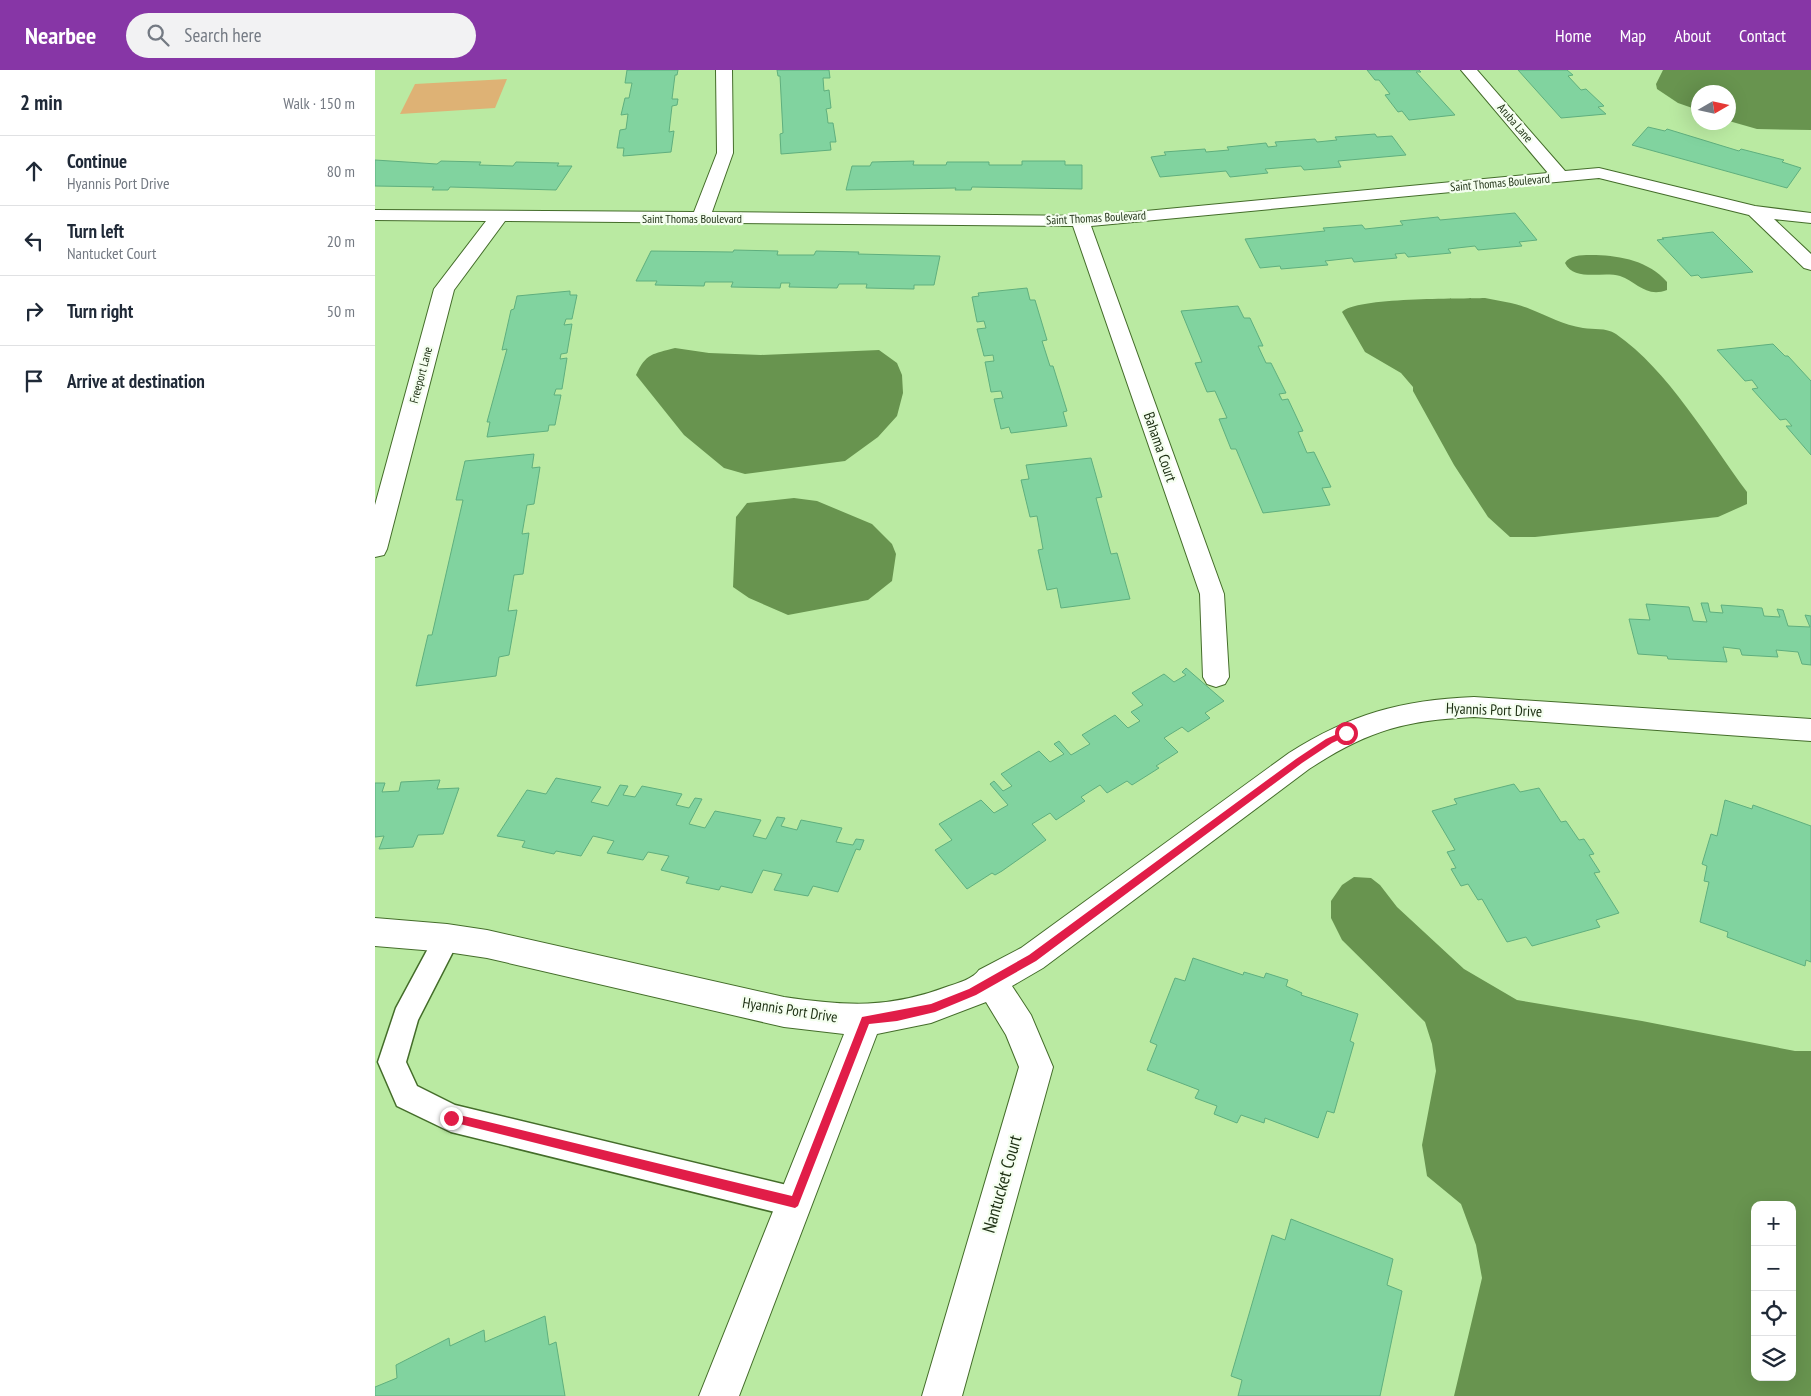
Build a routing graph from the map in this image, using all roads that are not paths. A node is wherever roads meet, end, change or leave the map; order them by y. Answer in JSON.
{"nodes":[{"id":1,"x":724,"y":70,"type":"edge"},
{"id":2,"x":1469,"y":70,"type":"edge"},
{"id":3,"x":1561,"y":177,"type":"junction"},
{"id":4,"x":1755,"y":211,"type":"junction"},
{"id":5,"x":375,"y":215,"type":"edge"},
{"id":6,"x":499,"y":217,"type":"junction"},
{"id":7,"x":1811,"y":218,"type":"edge"},
{"id":8,"x":701,"y":219,"type":"junction"},
{"id":9,"x":1080,"y":221,"type":"junction"},
{"id":10,"x":1811,"y":264,"type":"edge"},
{"id":11,"x":375,"y":549,"type":"edge"},
{"id":12,"x":1215,"y":677,"type":"dead end"},
{"id":13,"x":1811,"y":730,"type":"edge"},
{"id":14,"x":375,"y":932,"type":"edge"},
{"id":15,"x":447,"y":938,"type":"junction"},
{"id":16,"x":990,"y":980,"type":"junction"},
{"id":17,"x":866,"y":1020,"type":"junction"},
{"id":18,"x":795,"y":1202,"type":"junction"},
{"id":19,"x":719,"y":1396,"type":"edge"},
{"id":20,"x":942,"y":1396,"type":"edge"}],
"edges":[{"from":1,"to":8,"type":"street"},
{"from":2,"to":3,"type":"street","name":"Aruba Lane"},
{"from":3,"to":4,"type":"street","name":"Saint Thomas Boulevard"},
{"from":3,"to":9,"type":"street","name":"Saint Thomas Boulevard"},
{"from":4,"to":7,"type":"street","name":"Saint Thomas Boulevard"},
{"from":4,"to":10,"type":"street"},
{"from":5,"to":6,"type":"street","name":"Saint Thomas Boulevard"},
{"from":6,"to":8,"type":"street","name":"Saint Thomas Boulevard"},
{"from":6,"to":11,"type":"street","name":"Freeport Lane"},
{"from":8,"to":9,"type":"street","name":"Saint Thomas Boulevard"},
{"from":9,"to":12,"type":"street","name":"Bahama Court"},
{"from":13,"to":16,"type":"street","name":"Hyannis Port Drive"},
{"from":14,"to":15,"type":"street","name":"Hyannis Port Drive"},
{"from":15,"to":17,"type":"street","name":"Hyannis Port Drive"},
{"from":15,"to":18,"type":"lane"},
{"from":16,"to":17,"type":"street","name":"Hyannis Port Drive"},
{"from":16,"to":20,"type":"street","name":"Nantucket Court"},
{"from":17,"to":18,"type":"street"},
{"from":18,"to":19,"type":"street"}]}
